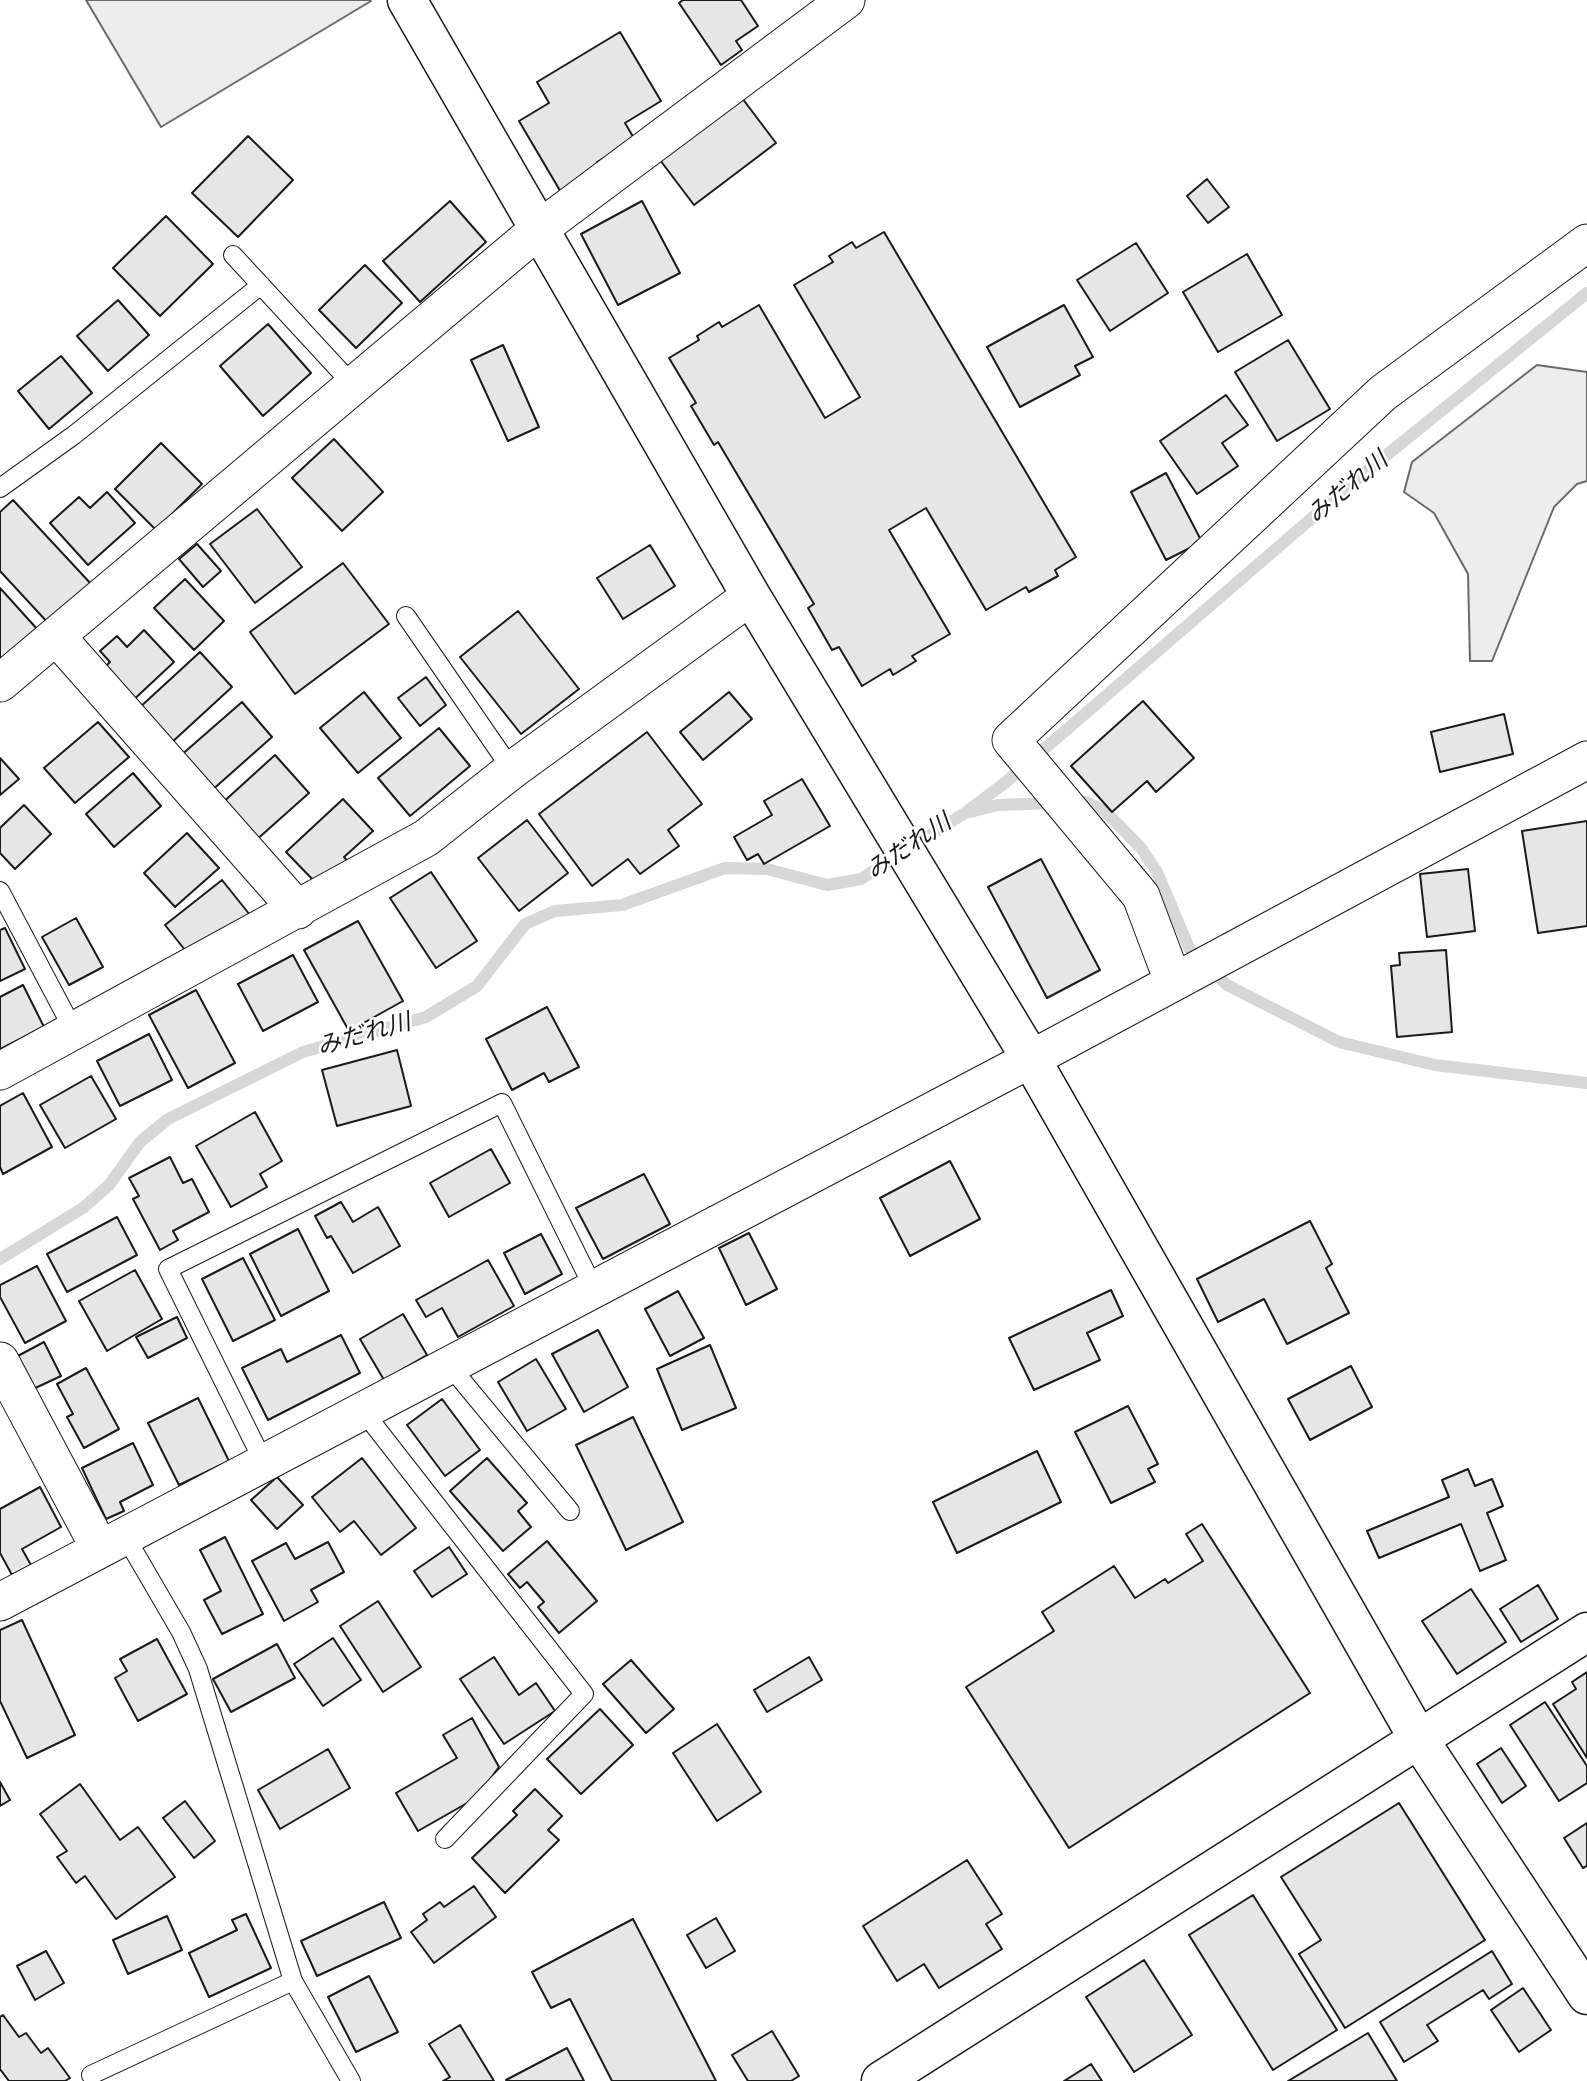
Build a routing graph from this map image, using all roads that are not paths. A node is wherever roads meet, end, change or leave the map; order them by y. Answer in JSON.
{"nodes":[{"id":1,"x":407,"y":0,"type":"edge"},
{"id":2,"x":846,"y":0,"type":"edge"},
{"id":3,"x":538,"y":230,"type":"junction"},
{"id":4,"x":1587,"y":243,"type":"edge"},
{"id":5,"x":233,"y":254,"type":"dead end"},
{"id":6,"x":261,"y":285,"type":"junction"},
{"id":7,"x":353,"y":385,"type":"junction"},
{"id":8,"x":0,"y":488,"type":"edge"},
{"id":9,"x":751,"y":596,"type":"junction"},
{"id":10,"x":406,"y":616,"type":"dead end"},
{"id":11,"x":56,"y":636,"type":"junction"},
{"id":12,"x":0,"y":683,"type":"edge"},
{"id":13,"x":1587,"y":760,"type":"edge"},
{"id":14,"x":512,"y":770,"type":"junction"},
{"id":15,"x":0,"y":891,"type":"edge"},
{"id":16,"x":298,"y":910,"type":"junction"},
{"id":17,"x":1174,"y":981,"type":"junction"},
{"id":18,"x":74,"y":1031,"type":"junction"},
{"id":19,"x":1031,"y":1059,"type":"junction"},
{"id":20,"x":0,"y":1071,"type":"edge"},
{"id":21,"x":594,"y":1289,"type":"junction"},
{"id":22,"x":0,"y":1361,"type":"edge"},
{"id":23,"x":449,"y":1366,"type":"junction"},
{"id":24,"x":363,"y":1411,"type":"junction"},
{"id":25,"x":264,"y":1463,"type":"junction"},
{"id":26,"x":570,"y":1511,"type":"dead end"},
{"id":27,"x":112,"y":1543,"type":"junction"},
{"id":28,"x":0,"y":1602,"type":"edge"},
{"id":29,"x":1587,"y":1632,"type":"edge"},
{"id":30,"x":1418,"y":1738,"type":"junction"},
{"id":31,"x":445,"y":1839,"type":"dead end"},
{"id":32,"x":293,"y":1980,"type":"junction"},
{"id":33,"x":1587,"y":1995,"type":"edge"},
{"id":34,"x":91,"y":2075,"type":"dead end"},
{"id":35,"x":351,"y":2081,"type":"edge"},
{"id":36,"x":881,"y":2081,"type":"edge"}],
"edges":[{"from":1,"to":3,"type":"street"},
{"from":2,"to":3,"type":"street"},
{"from":3,"to":7,"type":"street"},
{"from":3,"to":9,"type":"street"},
{"from":4,"to":17,"type":"street"},
{"from":5,"to":6,"type":"lane"},
{"from":6,"to":7,"type":"lane"},
{"from":6,"to":8,"type":"lane"},
{"from":7,"to":11,"type":"street"},
{"from":9,"to":14,"type":"street"},
{"from":9,"to":19,"type":"street"},
{"from":10,"to":14,"type":"lane"},
{"from":11,"to":12,"type":"street"},
{"from":11,"to":16,"type":"street"},
{"from":13,"to":17,"type":"street"},
{"from":14,"to":16,"type":"street"},
{"from":15,"to":18,"type":"lane"},
{"from":16,"to":18,"type":"street"},
{"from":17,"to":19,"type":"street"},
{"from":18,"to":20,"type":"street"},
{"from":19,"to":21,"type":"street"},
{"from":19,"to":30,"type":"street"},
{"from":21,"to":23,"type":"street"},
{"from":21,"to":25,"type":"lane"},
{"from":22,"to":27,"type":"street"},
{"from":23,"to":24,"type":"street"},
{"from":23,"to":26,"type":"lane"},
{"from":24,"to":25,"type":"street"},
{"from":24,"to":31,"type":"lane"},
{"from":25,"to":27,"type":"street"},
{"from":27,"to":28,"type":"street"},
{"from":27,"to":32,"type":"lane"},
{"from":29,"to":30,"type":"street"},
{"from":30,"to":33,"type":"street"},
{"from":30,"to":36,"type":"street"},
{"from":32,"to":34,"type":"lane"},
{"from":32,"to":35,"type":"lane"}]}
